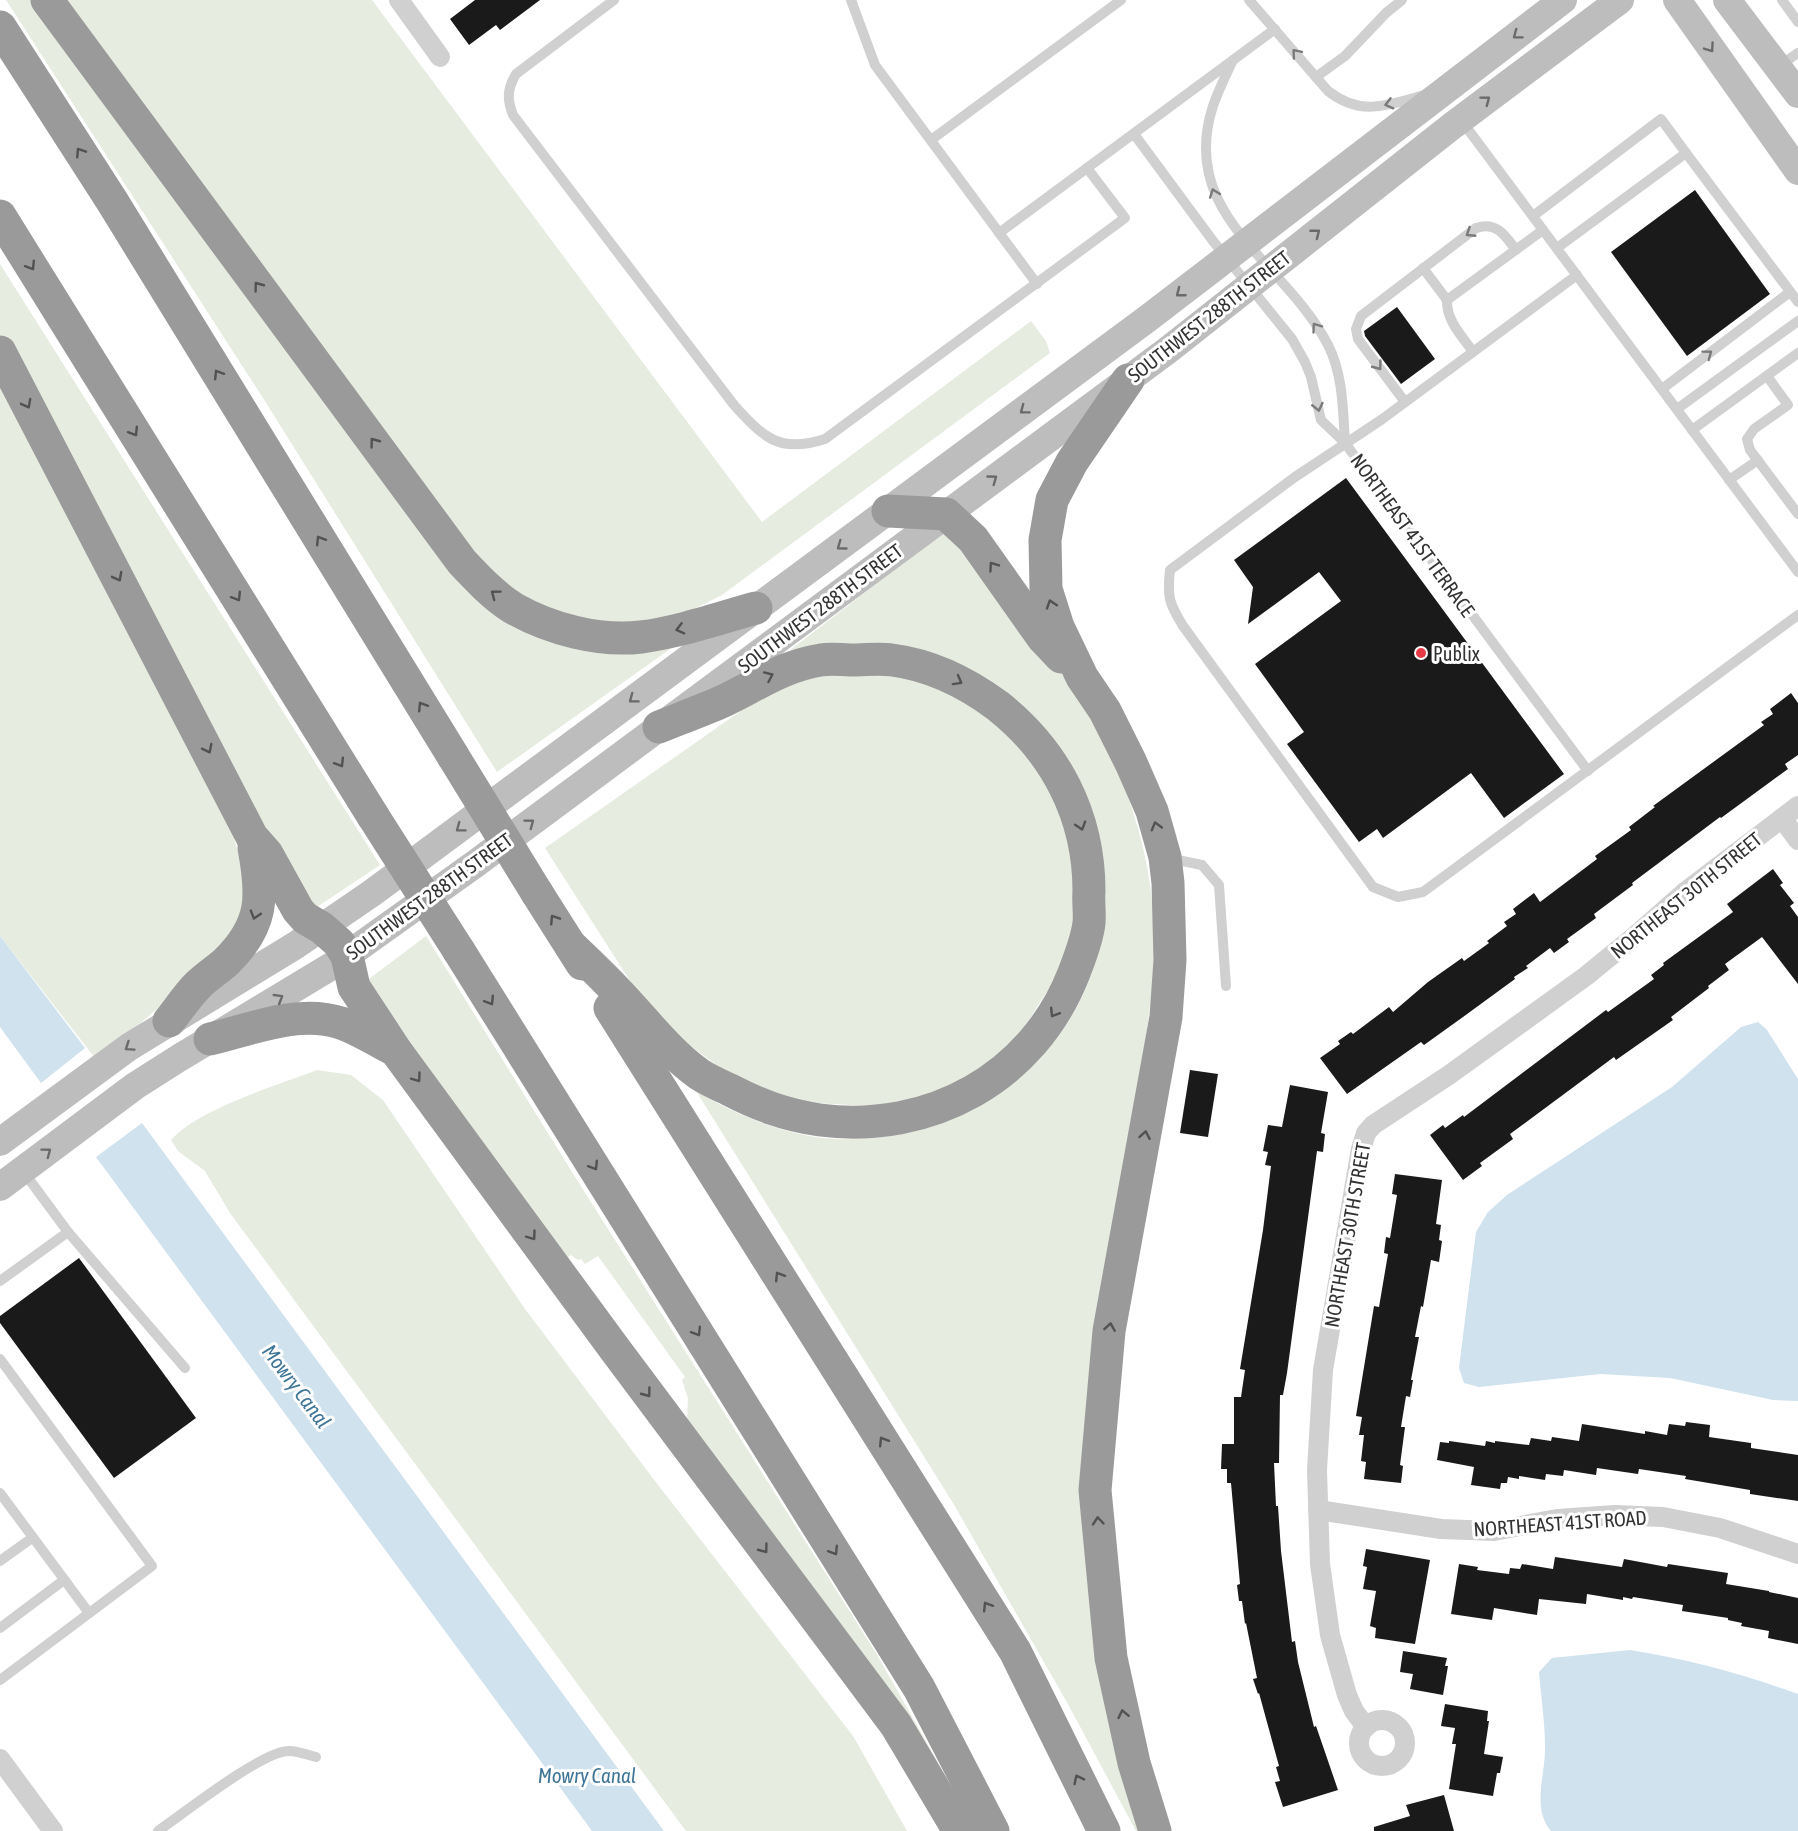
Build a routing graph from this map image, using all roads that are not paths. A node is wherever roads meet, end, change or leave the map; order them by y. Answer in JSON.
{"nodes":[{"id":1,"x":47,"y":0,"type":"edge"},
{"id":2,"x":399,"y":0,"type":"edge"},
{"id":3,"x":614,"y":0,"type":"edge"},
{"id":4,"x":851,"y":0,"type":"edge"},
{"id":5,"x":1121,"y":0,"type":"edge"},
{"id":6,"x":1249,"y":0,"type":"edge"},
{"id":7,"x":1402,"y":0,"type":"edge"},
{"id":8,"x":1563,"y":0,"type":"edge"},
{"id":9,"x":1620,"y":0,"type":"edge"},
{"id":10,"x":1677,"y":0,"type":"edge"},
{"id":11,"x":1727,"y":0,"type":"edge"},
{"id":12,"x":1782,"y":0,"type":"edge"},
{"id":13,"x":1798,"y":22,"type":"edge"},
{"id":14,"x":0,"y":27,"type":"edge"},
{"id":15,"x":1275,"y":29,"type":"junction"},
{"id":16,"x":440,"y":57,"type":"dead end"},
{"id":17,"x":1233,"y":60,"type":"junction"},
{"id":18,"x":1788,"y":60,"type":"edge"},
{"id":19,"x":1316,"y":77,"type":"junction"},
{"id":20,"x":1445,"y":89,"type":"junction"},
{"id":21,"x":1798,"y":94,"type":"edge"},
{"id":22,"x":1461,"y":119,"type":"junction"},
{"id":23,"x":1134,"y":134,"type":"junction"},
{"id":24,"x":931,"y":141,"type":"junction"},
{"id":25,"x":1686,"y":153,"type":"junction"},
{"id":26,"x":1087,"y":168,"type":"junction"},
{"id":27,"x":1798,"y":171,"type":"edge"},
{"id":28,"x":0,"y":216,"type":"edge"},
{"id":29,"x":1533,"y":216,"type":"junction"},
{"id":30,"x":1543,"y":230,"type":"junction"},
{"id":31,"x":999,"y":233,"type":"junction"},
{"id":32,"x":1557,"y":248,"type":"junction"},
{"id":33,"x":1236,"y":250,"type":"junction"},
{"id":34,"x":1516,"y":250,"type":"junction"},
{"id":35,"x":1423,"y":268,"type":"junction"},
{"id":36,"x":1577,"y":275,"type":"junction"},
{"id":37,"x":1260,"y":278,"type":"junction"},
{"id":38,"x":1037,"y":284,"type":"junction"},
{"id":39,"x":1790,"y":292,"type":"junction"},
{"id":40,"x":1447,"y":300,"type":"junction"},
{"id":41,"x":1798,"y":302,"type":"edge"},
{"id":42,"x":1798,"y":321,"type":"edge"},
{"id":43,"x":0,"y":352,"type":"edge"},
{"id":44,"x":1473,"y":352,"type":"junction"},
{"id":45,"x":1798,"y":353,"type":"edge"},
{"id":46,"x":1767,"y":376,"type":"junction"},
{"id":47,"x":1128,"y":380,"type":"junction"},
{"id":48,"x":1662,"y":389,"type":"junction"},
{"id":49,"x":1798,"y":398,"type":"edge"},
{"id":50,"x":1406,"y":402,"type":"junction"},
{"id":51,"x":1788,"y":405,"type":"junction"},
{"id":52,"x":1677,"y":410,"type":"junction"},
{"id":53,"x":1692,"y":430,"type":"junction"},
{"id":54,"x":1345,"y":443,"type":"junction"},
{"id":55,"x":1758,"y":460,"type":"junction"},
{"id":56,"x":1729,"y":480,"type":"junction"},
{"id":57,"x":888,"y":511,"type":"junction"},
{"id":58,"x":946,"y":514,"type":"junction"},
{"id":59,"x":1798,"y":514,"type":"edge"},
{"id":60,"x":1798,"y":572,"type":"edge"},
{"id":61,"x":756,"y":608,"type":"junction"},
{"id":62,"x":1798,"y":615,"type":"edge"},
{"id":63,"x":1082,"y":677,"type":"junction"},
{"id":64,"x":659,"y":727,"type":"junction"},
{"id":65,"x":1588,"y":771,"type":"junction"},
{"id":66,"x":1798,"y":806,"type":"edge"},
{"id":67,"x":1782,"y":818,"type":"junction"},
{"id":68,"x":252,"y":837,"type":"junction"},
{"id":69,"x":1798,"y":840,"type":"edge"},
{"id":70,"x":1165,"y":857,"type":"junction"},
{"id":71,"x":322,"y":928,"type":"junction"},
{"id":72,"x":571,"y":946,"type":"junction"},
{"id":73,"x":347,"y":956,"type":"junction"},
{"id":74,"x":1226,"y":986,"type":"dead end"},
{"id":75,"x":168,"y":1022,"type":"junction"},
{"id":76,"x":210,"y":1039,"type":"junction"},
{"id":77,"x":396,"y":1051,"type":"junction"},
{"id":78,"x":0,"y":1142,"type":"edge"},
{"id":79,"x":22,"y":1170,"type":"junction"},
{"id":80,"x":0,"y":1187,"type":"edge"},
{"id":81,"x":68,"y":1232,"type":"junction"},
{"id":82,"x":0,"y":1281,"type":"edge"},
{"id":83,"x":0,"y":1359,"type":"edge"},
{"id":84,"x":185,"y":1368,"type":"dead end"},
{"id":85,"x":0,"y":1493,"type":"edge"},
{"id":86,"x":1318,"y":1510,"type":"junction"},
{"id":87,"x":32,"y":1538,"type":"junction"},
{"id":88,"x":1798,"y":1554,"type":"edge"},
{"id":89,"x":0,"y":1562,"type":"edge"},
{"id":90,"x":64,"y":1580,"type":"junction"},
{"id":91,"x":90,"y":1613,"type":"junction"},
{"id":92,"x":0,"y":1628,"type":"edge"},
{"id":93,"x":0,"y":1680,"type":"edge"},
{"id":94,"x":1366,"y":1727,"type":"dead end"},
{"id":95,"x":316,"y":1757,"type":"dead end"},
{"id":96,"x":0,"y":1759,"type":"edge"},
{"id":97,"x":53,"y":1831,"type":"edge"},
{"id":98,"x":158,"y":1831,"type":"edge"},
{"id":99,"x":959,"y":1831,"type":"edge"},
{"id":100,"x":993,"y":1831,"type":"edge"},
{"id":101,"x":1104,"y":1831,"type":"edge"},
{"id":102,"x":1155,"y":1831,"type":"edge"}],
"edges":[{"from":61,"to":1,"type":"highway","one_way":true},
{"from":2,"to":16,"type":"street"},
{"from":3,"to":38,"type":"lane"},
{"from":4,"to":24,"type":"lane"},
{"from":5,"to":24,"type":"lane"},
{"from":6,"to":15,"type":"lane"},
{"from":7,"to":19,"type":"lane"},
{"from":8,"to":20,"type":"main road","name":"SOUTHWEST 288TH STREET","one_way":true},
{"from":22,"to":9,"type":"main road","name":"SOUTHWEST 288TH STREET","one_way":true},
{"from":10,"to":27,"type":"main road","one_way":true},
{"from":11,"to":18,"type":"main road"},
{"from":12,"to":13,"type":"lane"},
{"from":72,"to":14,"type":"highway","one_way":true,"bridge":true},
{"from":15,"to":17,"type":"lane"},
{"from":19,"to":15,"type":"lane","one_way":true},
{"from":17,"to":23,"type":"lane"},
{"from":33,"to":17,"type":"lane","one_way":true},
{"from":18,"to":21,"type":"main road"},
{"from":20,"to":19,"type":"lane","one_way":true},
{"from":20,"to":33,"type":"main road","name":"SOUTHWEST 288TH STREET"},
{"from":22,"to":29,"type":"lane"},
{"from":37,"to":22,"type":"main road","name":"SOUTHWEST 288TH STREET","one_way":true},
{"from":23,"to":26,"type":"lane"},
{"from":23,"to":33,"type":"lane"},
{"from":24,"to":31,"type":"lane"},
{"from":25,"to":29,"type":"lane"},
{"from":25,"to":32,"type":"lane"},
{"from":25,"to":39,"type":"lane"},
{"from":26,"to":31,"type":"lane"},
{"from":26,"to":38,"type":"lane"},
{"from":28,"to":100,"type":"highway","one_way":true,"bridge":true},
{"from":29,"to":30,"type":"lane"},
{"from":30,"to":32,"type":"lane"},
{"from":30,"to":34,"type":"lane"},
{"from":31,"to":38,"type":"lane"},
{"from":32,"to":36,"type":"lane"},
{"from":33,"to":37,"type":"lane","name":"NORTHEAST 41ST TERRACE"},
{"from":33,"to":37,"type":"lane","name":"NORTHEAST 41ST TERRACE"},
{"from":33,"to":57,"type":"main road","name":"SOUTHWEST 288TH STREET","one_way":true},
{"from":34,"to":35,"type":"lane","one_way":true},
{"from":34,"to":40,"type":"lane"},
{"from":35,"to":40,"type":"lane"},
{"from":35,"to":50,"type":"lane","one_way":true},
{"from":36,"to":44,"type":"lane"},
{"from":36,"to":48,"type":"lane"},
{"from":37,"to":47,"type":"main road","name":"SOUTHWEST 288TH STREET"},
{"from":37,"to":54,"type":"lane","name":"NORTHEAST 41ST TERRACE","one_way":true},
{"from":54,"to":37,"type":"lane","name":"NORTHEAST 41ST TERRACE","one_way":true},
{"from":39,"to":41,"type":"lane"},
{"from":48,"to":39,"type":"lane","one_way":true},
{"from":40,"to":44,"type":"lane"},
{"from":42,"to":52,"type":"lane"},
{"from":43,"to":68,"type":"highway","one_way":true},
{"from":44,"to":50,"type":"lane"},
{"from":45,"to":46,"type":"lane"},
{"from":46,"to":51,"type":"lane"},
{"from":46,"to":53,"type":"lane"},
{"from":58,"to":47,"type":"main road","name":"SOUTHWEST 288TH STREET","one_way":true},
{"from":63,"to":47,"type":"highway","one_way":true},
{"from":48,"to":52,"type":"lane"},
{"from":49,"to":51,"type":"lane"},
{"from":50,"to":54,"type":"lane"},
{"from":51,"to":55,"type":"lane"},
{"from":52,"to":53,"type":"lane"},
{"from":53,"to":56,"type":"lane"},
{"from":54,"to":65,"type":"lane","name":"NORTHEAST 41ST TERRACE"},
{"from":54,"to":65,"type":"lane"},
{"from":55,"to":56,"type":"lane"},
{"from":55,"to":59,"type":"lane"},
{"from":56,"to":60,"type":"lane"},
{"from":57,"to":58,"type":"highway"},
{"from":57,"to":61,"type":"main road","name":"SOUTHWEST 288TH STREET","one_way":true},
{"from":63,"to":58,"type":"highway","one_way":true},
{"from":58,"to":64,"type":"main road","name":"SOUTHWEST 288TH STREET"},
{"from":61,"to":71,"type":"main road","name":"SOUTHWEST 288TH STREET","one_way":true},
{"from":62,"to":65,"type":"lane"},
{"from":70,"to":63,"type":"highway","one_way":true},
{"from":64,"to":72,"type":"highway","one_way":true},
{"from":73,"to":64,"type":"main road","name":"SOUTHWEST 288TH STREET","one_way":true},
{"from":66,"to":67,"type":"street","name":"NORTHEAST 30TH STREET"},
{"from":67,"to":69,"type":"street"},
{"from":67,"to":86,"type":"street","name":"NORTHEAST 30TH STREET"},
{"from":68,"to":71,"type":"highway"},
{"from":68,"to":75,"type":"highway","one_way":true},
{"from":70,"to":74,"type":"lane"},
{"from":102,"to":70,"type":"highway","one_way":true},
{"from":71,"to":73,"type":"highway"},
{"from":71,"to":75,"type":"main road","name":"SOUTHWEST 288TH STREET"},
{"from":101,"to":72,"type":"highway","one_way":true},
{"from":76,"to":73,"type":"main road","name":"SOUTHWEST 288TH STREET","one_way":true},
{"from":73,"to":77,"type":"highway"},
{"from":75,"to":78,"type":"main road","name":"SOUTHWEST 288TH STREET","one_way":true},
{"from":76,"to":77,"type":"highway"},
{"from":79,"to":76,"type":"main road","name":"SOUTHWEST 288TH STREET","one_way":true},
{"from":77,"to":99,"type":"highway","one_way":true},
{"from":79,"to":80,"type":"main road","name":"SOUTHWEST 288TH STREET"},
{"from":79,"to":81,"type":"lane"},
{"from":81,"to":82,"type":"lane"},
{"from":81,"to":84,"type":"lane"},
{"from":83,"to":91,"type":"lane"},
{"from":85,"to":87,"type":"lane"},
{"from":86,"to":88,"type":"street","name":"NORTHEAST 41ST ROAD"},
{"from":86,"to":94,"type":"street","name":"NORTHEAST 30TH STREET"},
{"from":87,"to":89,"type":"lane"},
{"from":87,"to":90,"type":"lane"},
{"from":90,"to":91,"type":"lane"},
{"from":90,"to":92,"type":"lane"},
{"from":91,"to":93,"type":"lane"},
{"from":95,"to":98,"type":"lane"},
{"from":96,"to":97,"type":"street"}]}
